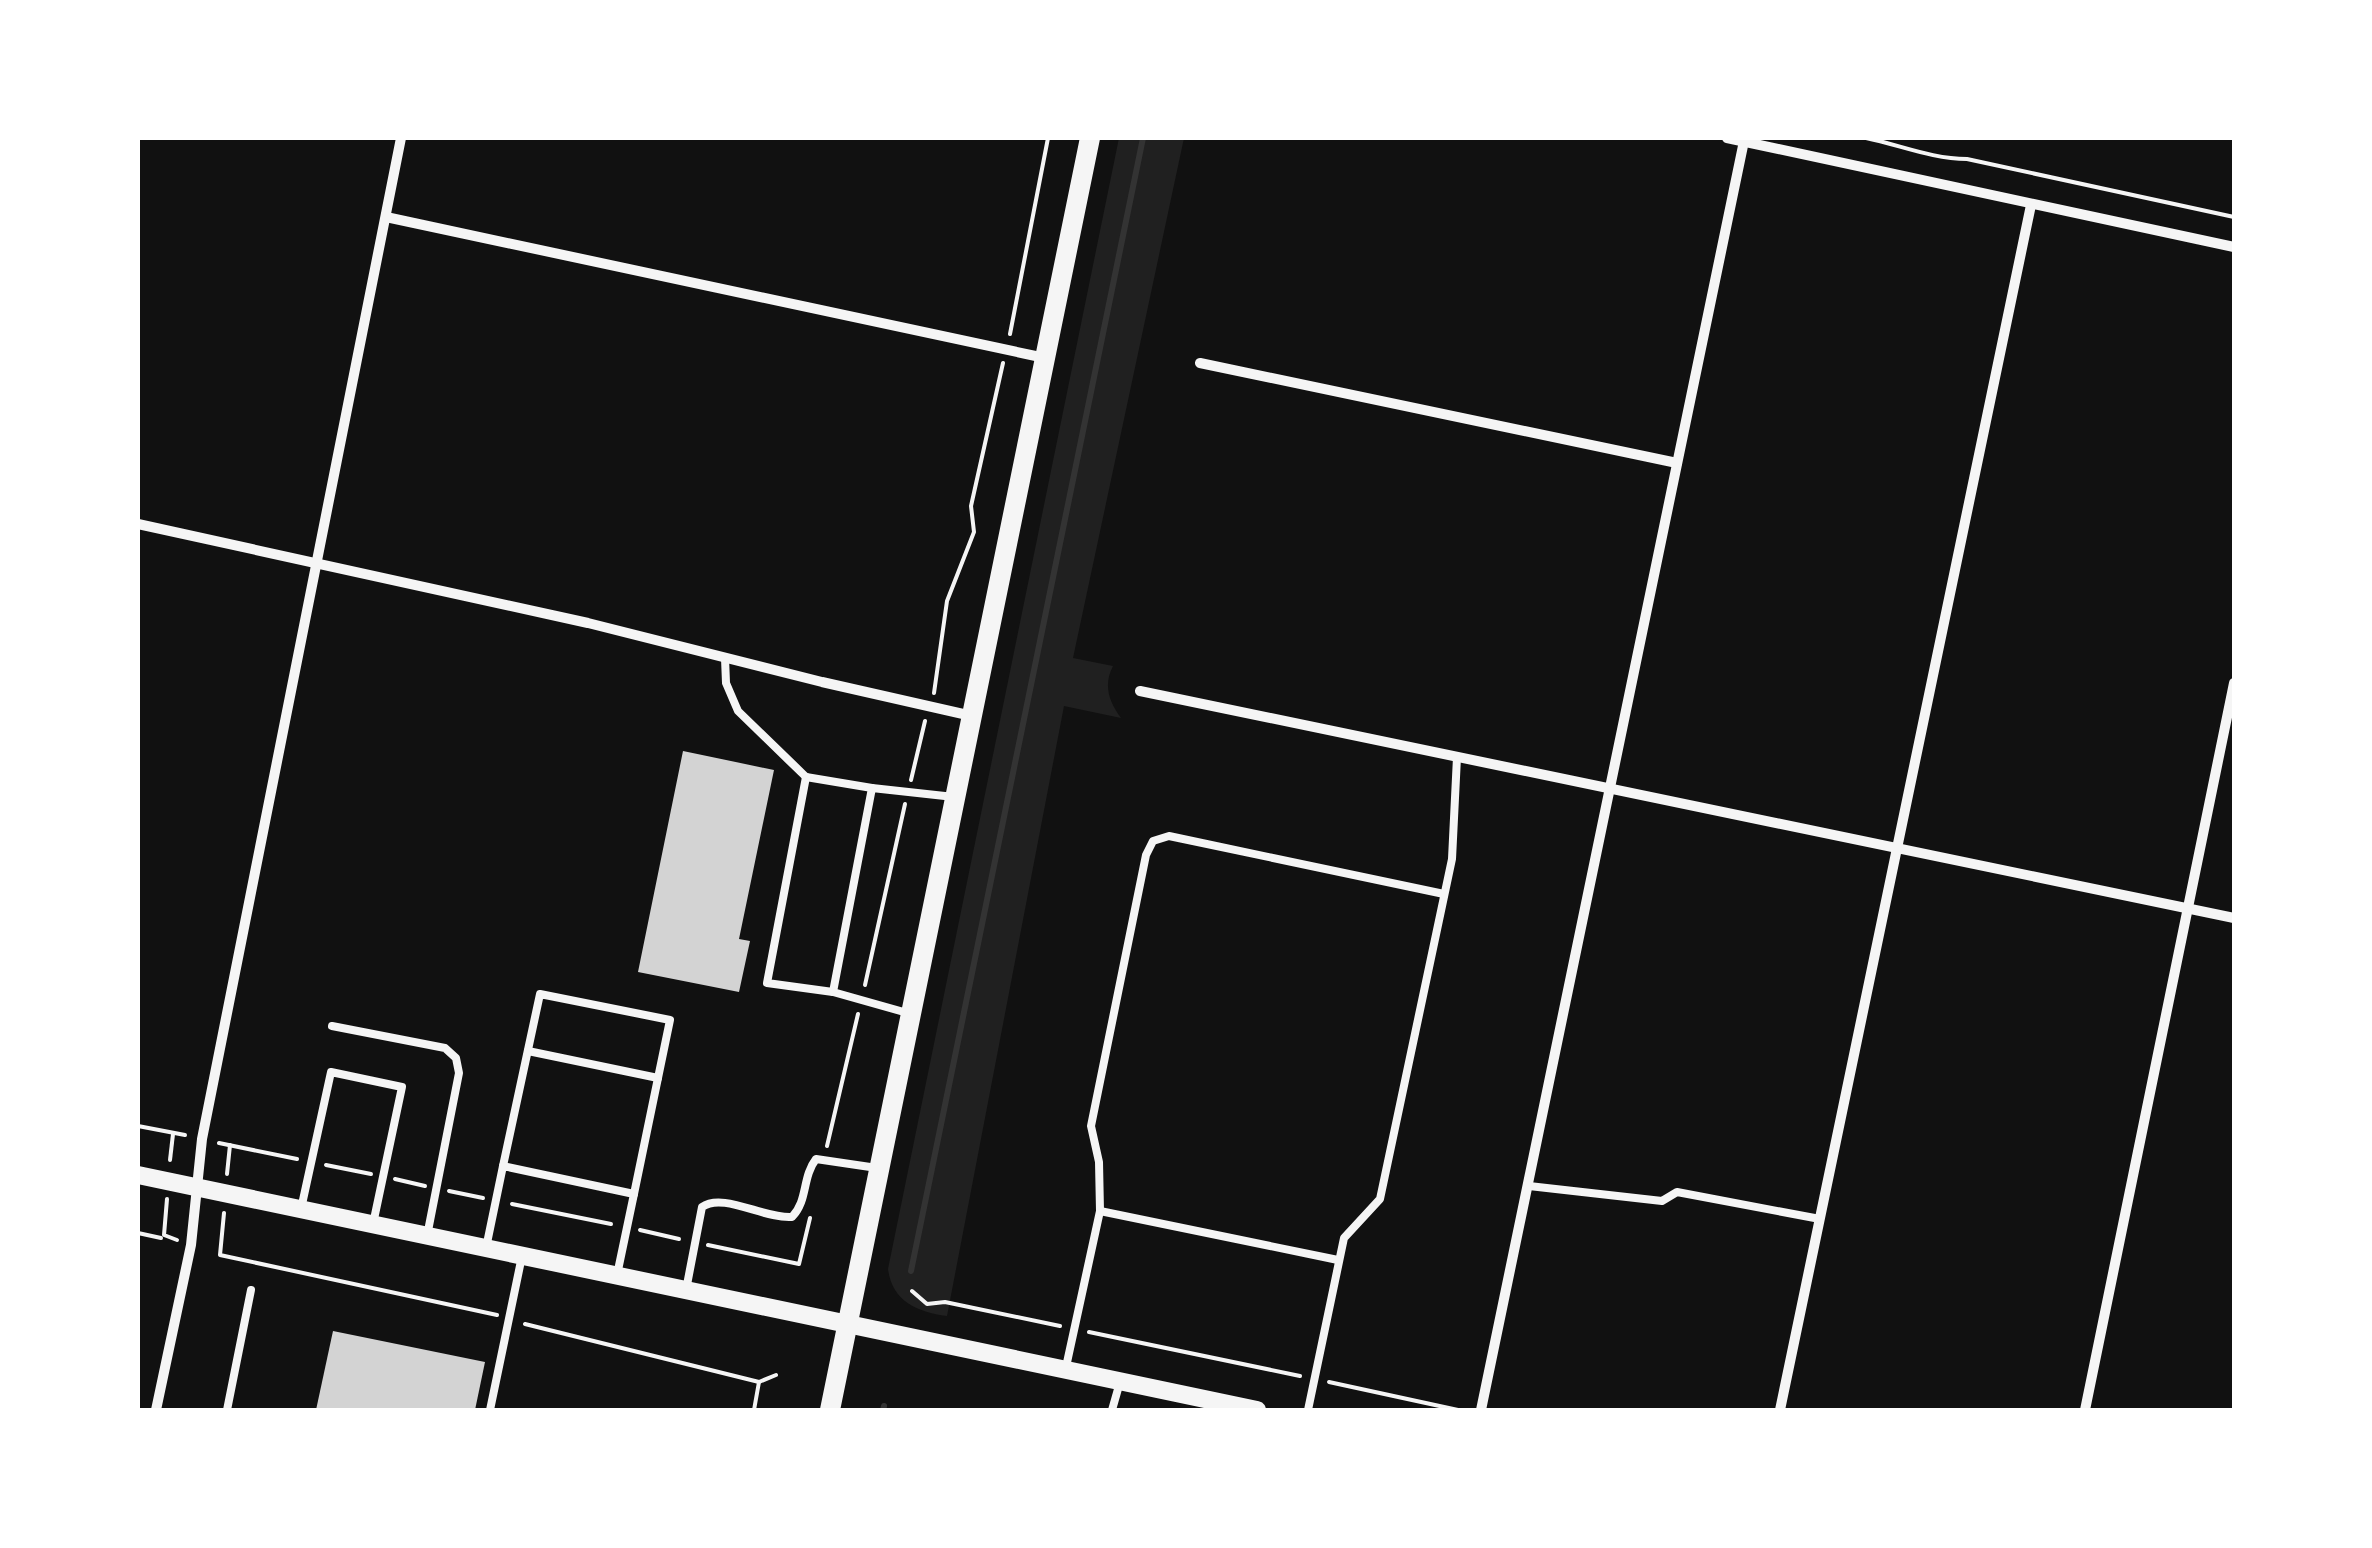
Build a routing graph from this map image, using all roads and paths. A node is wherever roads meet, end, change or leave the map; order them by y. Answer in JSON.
{"nodes":[{"id":1,"x":402,"y":138,"type":"edge"},
{"id":2,"x":1048,"y":138,"type":"edge"},
{"id":3,"x":1090,"y":138,"type":"edge"},
{"id":4,"x":1727,"y":138,"type":"edge"},
{"id":5,"x":1866,"y":138,"type":"edge"},
{"id":6,"x":1744,"y":141,"type":"junction"},
{"id":7,"x":2031,"y":205,"type":"junction"},
{"id":8,"x":386,"y":217,"type":"junction"},
{"id":9,"x":2234,"y":217,"type":"edge"},
{"id":10,"x":2234,"y":248,"type":"edge"},
{"id":11,"x":1006,"y":350,"type":"junction"},
{"id":12,"x":1044,"y":358,"type":"junction"},
{"id":13,"x":1200,"y":363,"type":"dead end"},
{"id":14,"x":1677,"y":463,"type":"junction"},
{"id":15,"x":138,"y":524,"type":"edge"},
{"id":16,"x":317,"y":563,"type":"junction"},
{"id":17,"x":725,"y":658,"type":"junction"},
{"id":18,"x":2234,"y":682,"type":"edge"},
{"id":19,"x":1140,"y":691,"type":"dead end"},
{"id":20,"x":930,"y":706,"type":"junction"},
{"id":21,"x":972,"y":716,"type":"junction"},
{"id":22,"x":1456,"y":757,"type":"junction"},
{"id":23,"x":806,"y":777,"type":"junction"},
{"id":24,"x":872,"y":788,"type":"junction"},
{"id":25,"x":1612,"y":789,"type":"junction"},
{"id":26,"x":908,"y":792,"type":"junction"},
{"id":27,"x":955,"y":798,"type":"junction"},
{"id":28,"x":1899,"y":850,"type":"junction"},
{"id":29,"x":1444,"y":894,"type":"junction"},
{"id":30,"x":2189,"y":908,"type":"junction"},
{"id":31,"x":2234,"y":918,"type":"edge"},
{"id":32,"x":833,"y":992,"type":"junction"},
{"id":33,"x":862,"y":1000,"type":"junction"},
{"id":34,"x":911,"y":1014,"type":"junction"},
{"id":35,"x":332,"y":1026,"type":"dead end"},
{"id":36,"x":528,"y":1051,"type":"junction"},
{"id":37,"x":658,"y":1078,"type":"junction"},
{"id":38,"x":138,"y":1126,"type":"edge"},
{"id":39,"x":202,"y":1139,"type":"junction"},
{"id":40,"x":230,"y":1145,"type":"junction"},
{"id":41,"x":824,"y":1159,"type":"junction"},
{"id":42,"x":311,"y":1162,"type":"junction"},
{"id":43,"x":503,"y":1166,"type":"junction"},
{"id":44,"x":879,"y":1168,"type":"junction"},
{"id":45,"x":138,"y":1175,"type":"edge"},
{"id":46,"x":382,"y":1177,"type":"junction"},
{"id":47,"x":1529,"y":1186,"type":"junction"},
{"id":48,"x":437,"y":1188,"type":"junction"},
{"id":49,"x":197,"y":1189,"type":"junction"},
{"id":50,"x":225,"y":1193,"type":"junction"},
{"id":51,"x":634,"y":1194,"type":"junction"},
{"id":52,"x":496,"y":1200,"type":"junction"},
{"id":53,"x":301,"y":1209,"type":"junction"},
{"id":54,"x":1100,"y":1211,"type":"junction"},
{"id":55,"x":812,"y":1212,"type":"dead end"},
{"id":56,"x":1820,"y":1219,"type":"junction"},
{"id":57,"x":373,"y":1224,"type":"junction"},
{"id":58,"x":627,"y":1228,"type":"junction"},
{"id":59,"x":138,"y":1233,"type":"edge"},
{"id":60,"x":427,"y":1236,"type":"junction"},
{"id":61,"x":161,"y":1238,"type":"dead end"},
{"id":62,"x":695,"y":1242,"type":"junction"},
{"id":63,"x":486,"y":1248,"type":"junction"},
{"id":64,"x":522,"y":1256,"type":"junction"},
{"id":65,"x":1338,"y":1260,"type":"junction"},
{"id":66,"x":618,"y":1276,"type":"junction"},
{"id":67,"x":251,"y":1290,"type":"dead end"},
{"id":68,"x":686,"y":1290,"type":"junction"},
{"id":69,"x":912,"y":1291,"type":"dead end"},
{"id":70,"x":509,"y":1319,"type":"junction"},
{"id":71,"x":848,"y":1324,"type":"junction"},
{"id":72,"x":1074,"y":1329,"type":"junction"},
{"id":73,"x":1066,"y":1370,"type":"junction"},
{"id":74,"x":776,"y":1375,"type":"dead end"},
{"id":75,"x":1314,"y":1378,"type":"junction"},
{"id":76,"x":759,"y":1382,"type":"junction"},
{"id":77,"x":1120,"y":1382,"type":"junction"},
{"id":78,"x":156,"y":1410,"type":"edge"},
{"id":79,"x":227,"y":1410,"type":"edge"},
{"id":80,"x":490,"y":1410,"type":"edge"},
{"id":81,"x":754,"y":1410,"type":"edge"},
{"id":82,"x":830,"y":1410,"type":"edge"},
{"id":83,"x":1112,"y":1410,"type":"edge"},
{"id":84,"x":1258,"y":1410,"type":"edge"},
{"id":85,"x":1308,"y":1410,"type":"edge"},
{"id":86,"x":1458,"y":1410,"type":"edge"},
{"id":87,"x":1481,"y":1410,"type":"edge"},
{"id":88,"x":1780,"y":1410,"type":"edge"},
{"id":89,"x":2085,"y":1410,"type":"edge"}],
"edges":[{"from":1,"to":8,"type":"street"},
{"from":2,"to":11,"type":"path"},
{"from":3,"to":12,"type":"main road"},
{"from":4,"to":6,"type":"street"},
{"from":5,"to":9,"type":"path"},
{"from":6,"to":7,"type":"street"},
{"from":6,"to":14,"type":"street"},
{"from":7,"to":10,"type":"street"},
{"from":7,"to":28,"type":"street"},
{"from":8,"to":11,"type":"street"},
{"from":8,"to":16,"type":"street"},
{"from":11,"to":12,"type":"street"},
{"from":11,"to":20,"type":"path"},
{"from":12,"to":21,"type":"main road"},
{"from":13,"to":14,"type":"street"},
{"from":14,"to":25,"type":"street"},
{"from":15,"to":16,"type":"street"},
{"from":16,"to":17,"type":"street"},
{"from":16,"to":39,"type":"street"},
{"from":17,"to":20,"type":"street"},
{"from":17,"to":23,"type":"lane"},
{"from":18,"to":30,"type":"street"},
{"from":19,"to":22,"type":"street"},
{"from":20,"to":21,"type":"street"},
{"from":20,"to":26,"type":"path"},
{"from":21,"to":27,"type":"main road"},
{"from":22,"to":25,"type":"street"},
{"from":22,"to":29,"type":"lane"},
{"from":23,"to":24,"type":"lane"},
{"from":23,"to":32,"type":"lane"},
{"from":24,"to":26,"type":"lane"},
{"from":24,"to":32,"type":"lane"},
{"from":25,"to":28,"type":"street"},
{"from":25,"to":47,"type":"street"},
{"from":26,"to":27,"type":"lane"},
{"from":26,"to":33,"type":"path"},
{"from":27,"to":34,"type":"main road"},
{"from":28,"to":30,"type":"street"},
{"from":28,"to":56,"type":"street"},
{"from":29,"to":54,"type":"lane"},
{"from":29,"to":65,"type":"lane"},
{"from":30,"to":31,"type":"street"},
{"from":30,"to":89,"type":"street"},
{"from":32,"to":33,"type":"lane"},
{"from":33,"to":34,"type":"lane"},
{"from":33,"to":41,"type":"path"},
{"from":34,"to":44,"type":"main road"},
{"from":35,"to":48,"type":"lane"},
{"from":36,"to":37,"type":"lane"},
{"from":36,"to":37,"type":"lane"},
{"from":36,"to":43,"type":"lane"},
{"from":37,"to":51,"type":"lane"},
{"from":38,"to":39,"type":"path"},
{"from":39,"to":40,"type":"path"},
{"from":39,"to":49,"type":"street"},
{"from":40,"to":42,"type":"path"},
{"from":40,"to":50,"type":"path"},
{"from":41,"to":44,"type":"lane"},
{"from":41,"to":62,"type":"lane"},
{"from":42,"to":46,"type":"path"},
{"from":42,"to":46,"type":"lane"},
{"from":42,"to":53,"type":"lane"},
{"from":43,"to":51,"type":"lane"},
{"from":43,"to":52,"type":"lane"},
{"from":44,"to":71,"type":"main road"},
{"from":45,"to":49,"type":"street"},
{"from":46,"to":48,"type":"path"},
{"from":46,"to":57,"type":"lane"},
{"from":47,"to":56,"type":"lane"},
{"from":47,"to":87,"type":"street"},
{"from":48,"to":52,"type":"path"},
{"from":48,"to":60,"type":"lane"},
{"from":49,"to":50,"type":"street"},
{"from":49,"to":78,"type":"street"},
{"from":50,"to":53,"type":"street"},
{"from":50,"to":70,"type":"path"},
{"from":51,"to":58,"type":"lane"},
{"from":52,"to":58,"type":"path"},
{"from":52,"to":63,"type":"lane"},
{"from":53,"to":57,"type":"street"},
{"from":54,"to":65,"type":"lane"},
{"from":54,"to":72,"type":"lane"},
{"from":55,"to":62,"type":"path"},
{"from":56,"to":88,"type":"street"},
{"from":57,"to":60,"type":"street"},
{"from":58,"to":62,"type":"path"},
{"from":58,"to":66,"type":"lane"},
{"from":59,"to":61,"type":"path"},
{"from":60,"to":63,"type":"street"},
{"from":62,"to":68,"type":"lane"},
{"from":63,"to":64,"type":"street"},
{"from":64,"to":66,"type":"street"},
{"from":64,"to":70,"type":"lane"},
{"from":65,"to":75,"type":"lane"},
{"from":66,"to":68,"type":"street"},
{"from":67,"to":79,"type":"lane"},
{"from":68,"to":71,"type":"street"},
{"from":69,"to":72,"type":"path"},
{"from":70,"to":76,"type":"path"},
{"from":70,"to":80,"type":"lane"},
{"from":71,"to":73,"type":"street"},
{"from":71,"to":82,"type":"main road"},
{"from":72,"to":73,"type":"lane"},
{"from":72,"to":75,"type":"path"},
{"from":73,"to":77,"type":"street"},
{"from":74,"to":76,"type":"path"},
{"from":75,"to":85,"type":"lane"},
{"from":75,"to":86,"type":"path"},
{"from":76,"to":81,"type":"path"},
{"from":77,"to":83,"type":"lane"},
{"from":77,"to":84,"type":"street"}]}
